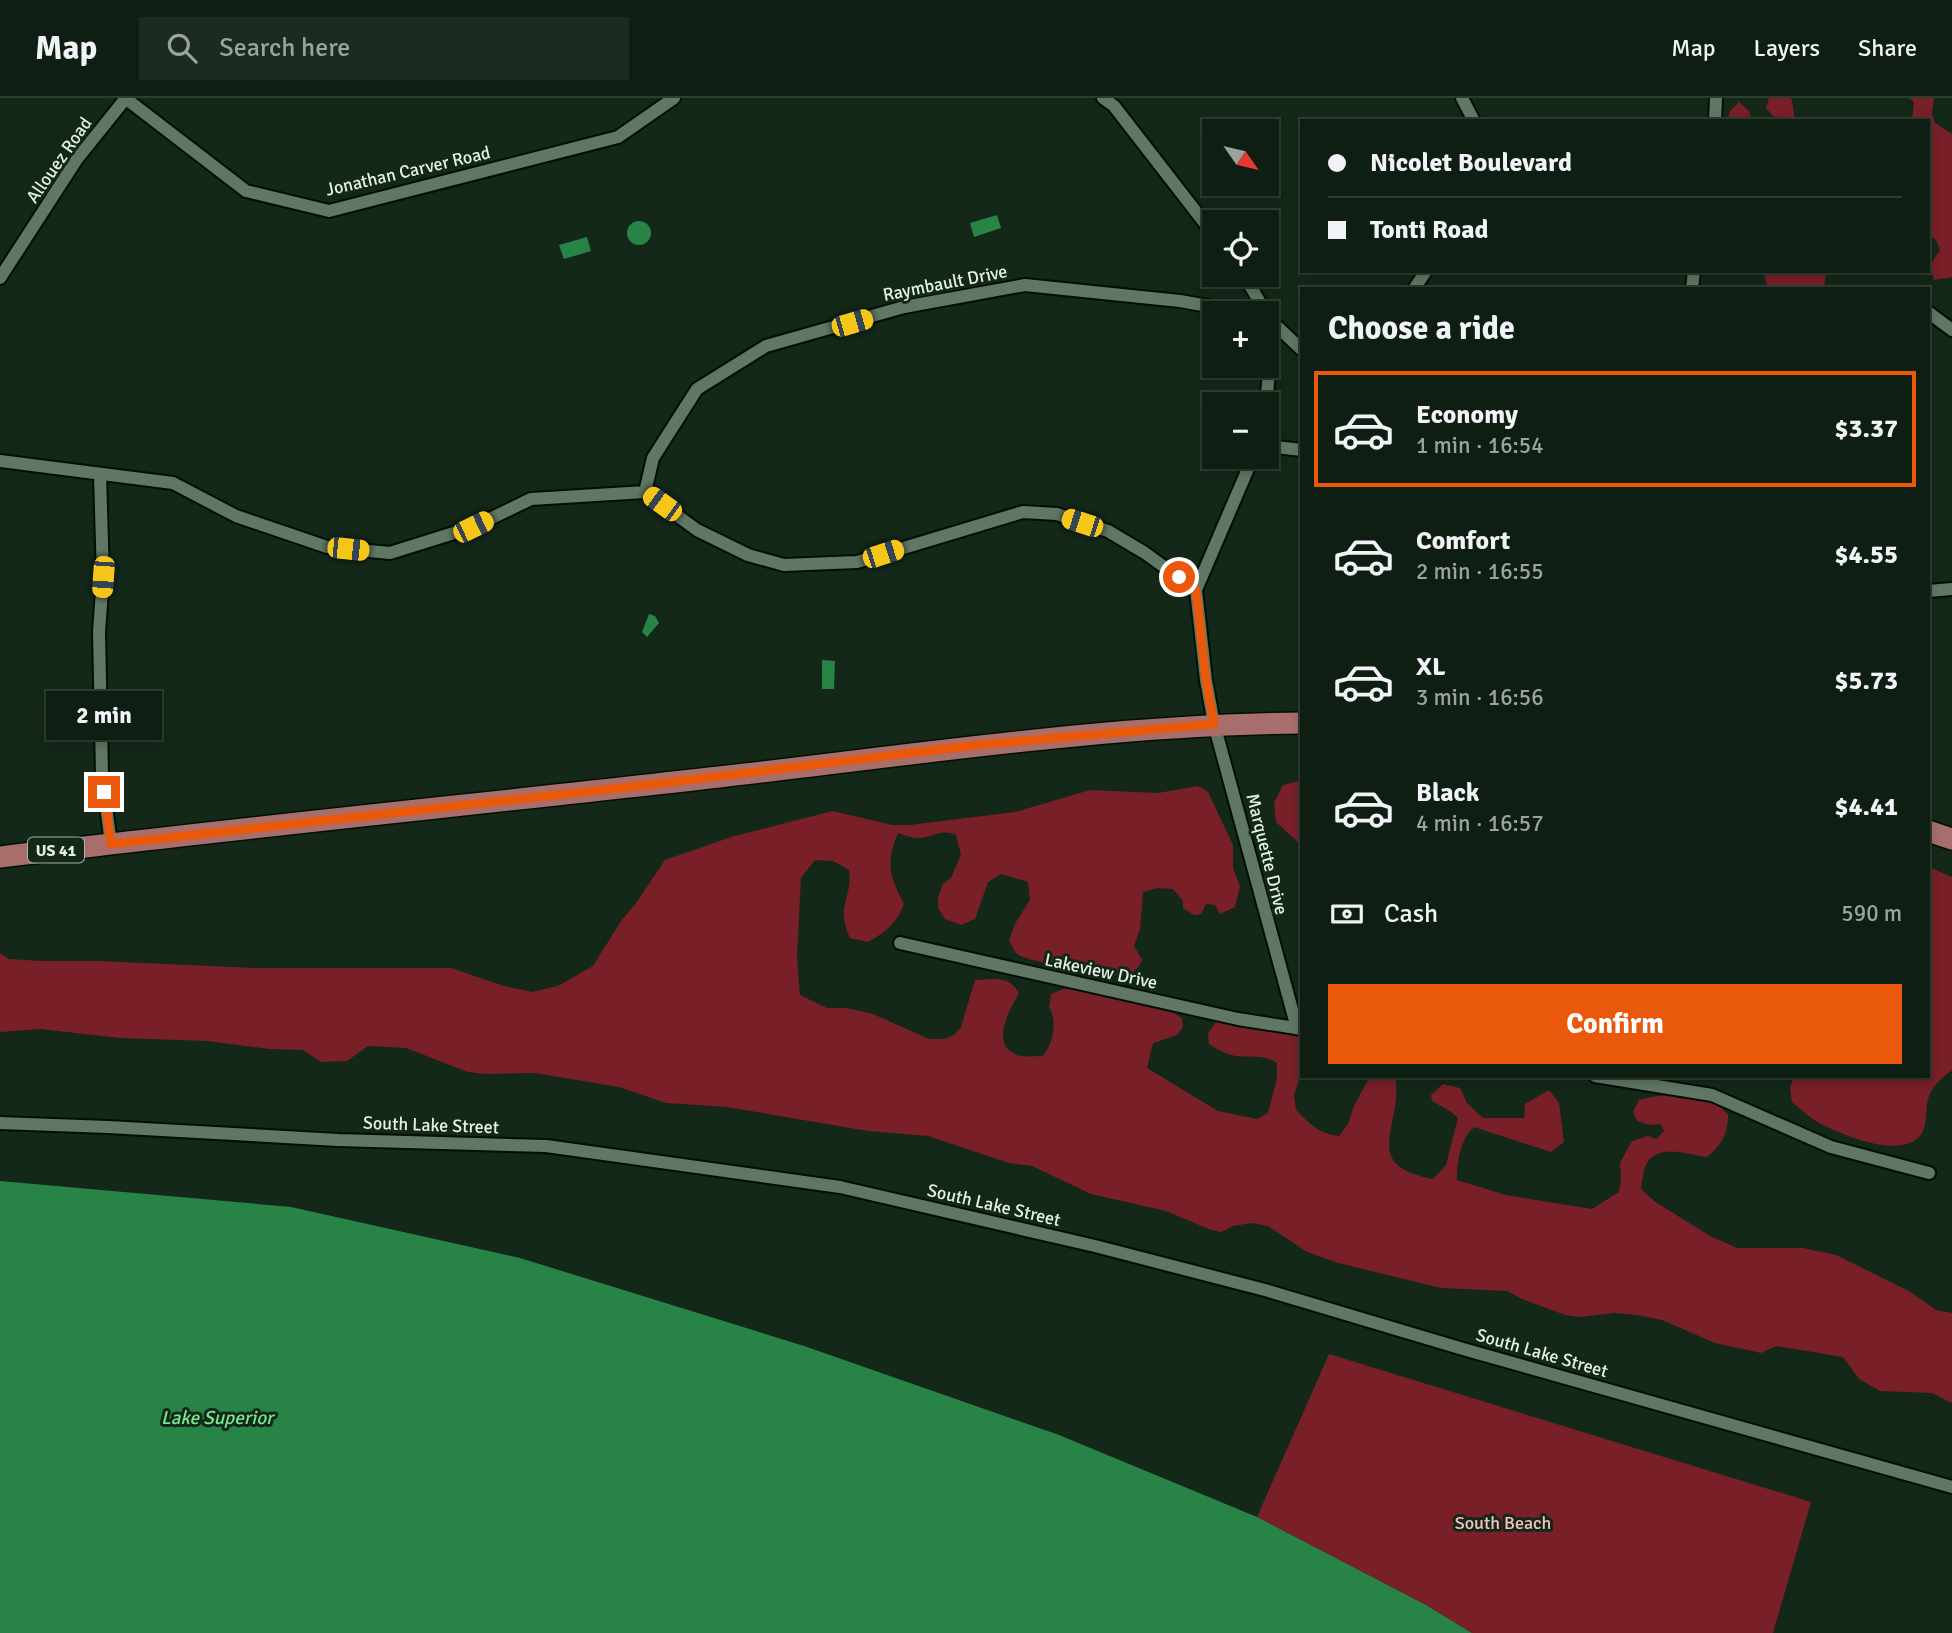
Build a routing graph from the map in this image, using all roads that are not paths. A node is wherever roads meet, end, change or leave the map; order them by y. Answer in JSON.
{"nodes":[{"id":1,"x":125,"y":98,"type":"edge"},
{"id":2,"x":674,"y":98,"type":"edge"},
{"id":3,"x":1103,"y":98,"type":"edge"},
{"id":4,"x":1462,"y":98,"type":"edge"},
{"id":5,"x":1716,"y":98,"type":"edge"},
{"id":6,"x":1115,"y":102,"type":"edge"},
{"id":7,"x":1473,"y":119,"type":"edge"},
{"id":8,"x":1715,"y":119,"type":"edge"},
{"id":9,"x":1202,"y":219,"type":"edge"},
{"id":10,"x":0,"y":278,"type":"edge"},
{"id":11,"x":1202,"y":305,"type":"edge"},
{"id":12,"x":1930,"y":313,"type":"edge"},
{"id":13,"x":1949,"y":322,"type":"edge"},
{"id":14,"x":1279,"y":327,"type":"edge"},
{"id":15,"x":1300,"y":348,"type":"edge"},
{"id":16,"x":1279,"y":447,"type":"edge"},
{"id":17,"x":1300,"y":450,"type":"edge"},
{"id":18,"x":0,"y":461,"type":"edge"},
{"id":19,"x":1248,"y":469,"type":"edge"},
{"id":20,"x":100,"y":475,"type":"junction"},
{"id":21,"x":645,"y":492,"type":"junction"},
{"id":22,"x":1952,"y":589,"type":"edge"},
{"id":23,"x":1196,"y":590,"type":"junction"},
{"id":24,"x":1930,"y":591,"type":"edge"},
{"id":25,"x":1300,"y":723,"type":"edge"},
{"id":26,"x":1214,"y":724,"type":"junction"},
{"id":27,"x":1930,"y":832,"type":"edge"},
{"id":28,"x":1952,"y":839,"type":"edge"},
{"id":29,"x":111,"y":844,"type":"junction"},
{"id":30,"x":0,"y":857,"type":"edge"},
{"id":31,"x":900,"y":943,"type":"dead end"},
{"id":32,"x":1299,"y":1029,"type":"edge"},
{"id":33,"x":1607,"y":1078,"type":"edge"},
{"id":34,"x":0,"y":1123,"type":"edge"},
{"id":35,"x":1929,"y":1173,"type":"dead end"},
{"id":36,"x":1952,"y":1487,"type":"edge"}],
"edges":[{"from":1,"to":2,"type":"street","name":"Jonathan Carver Road"},
{"from":1,"to":10,"type":"street","name":"Allouez Road"},
{"from":3,"to":6,"type":"street"},
{"from":4,"to":7,"type":"street"},
{"from":5,"to":8,"type":"street"},
{"from":6,"to":9,"type":"street"},
{"from":11,"to":21,"type":"street","name":"Raymbault Drive"},
{"from":12,"to":13,"type":"street"},
{"from":14,"to":15,"type":"street"},
{"from":16,"to":17,"type":"street"},
{"from":18,"to":20,"type":"street"},
{"from":19,"to":23,"type":"street"},
{"from":20,"to":21,"type":"street"},
{"from":20,"to":29,"type":"street"},
{"from":21,"to":23,"type":"street"},
{"from":22,"to":24,"type":"street"},
{"from":23,"to":26,"type":"street","name":"Marquette Drive"},
{"from":25,"to":26,"type":"highway","number":"US 41"},
{"from":26,"to":29,"type":"highway","number":"US 41"},
{"from":26,"to":32,"type":"street","name":"Marquette Drive"},
{"from":27,"to":28,"type":"highway"},
{"from":29,"to":30,"type":"highway","number":"US 41"},
{"from":31,"to":32,"type":"street","name":"Lakeview Drive"},
{"from":33,"to":35,"type":"street"},
{"from":34,"to":36,"type":"street","name":"South Lake Street"}]}
